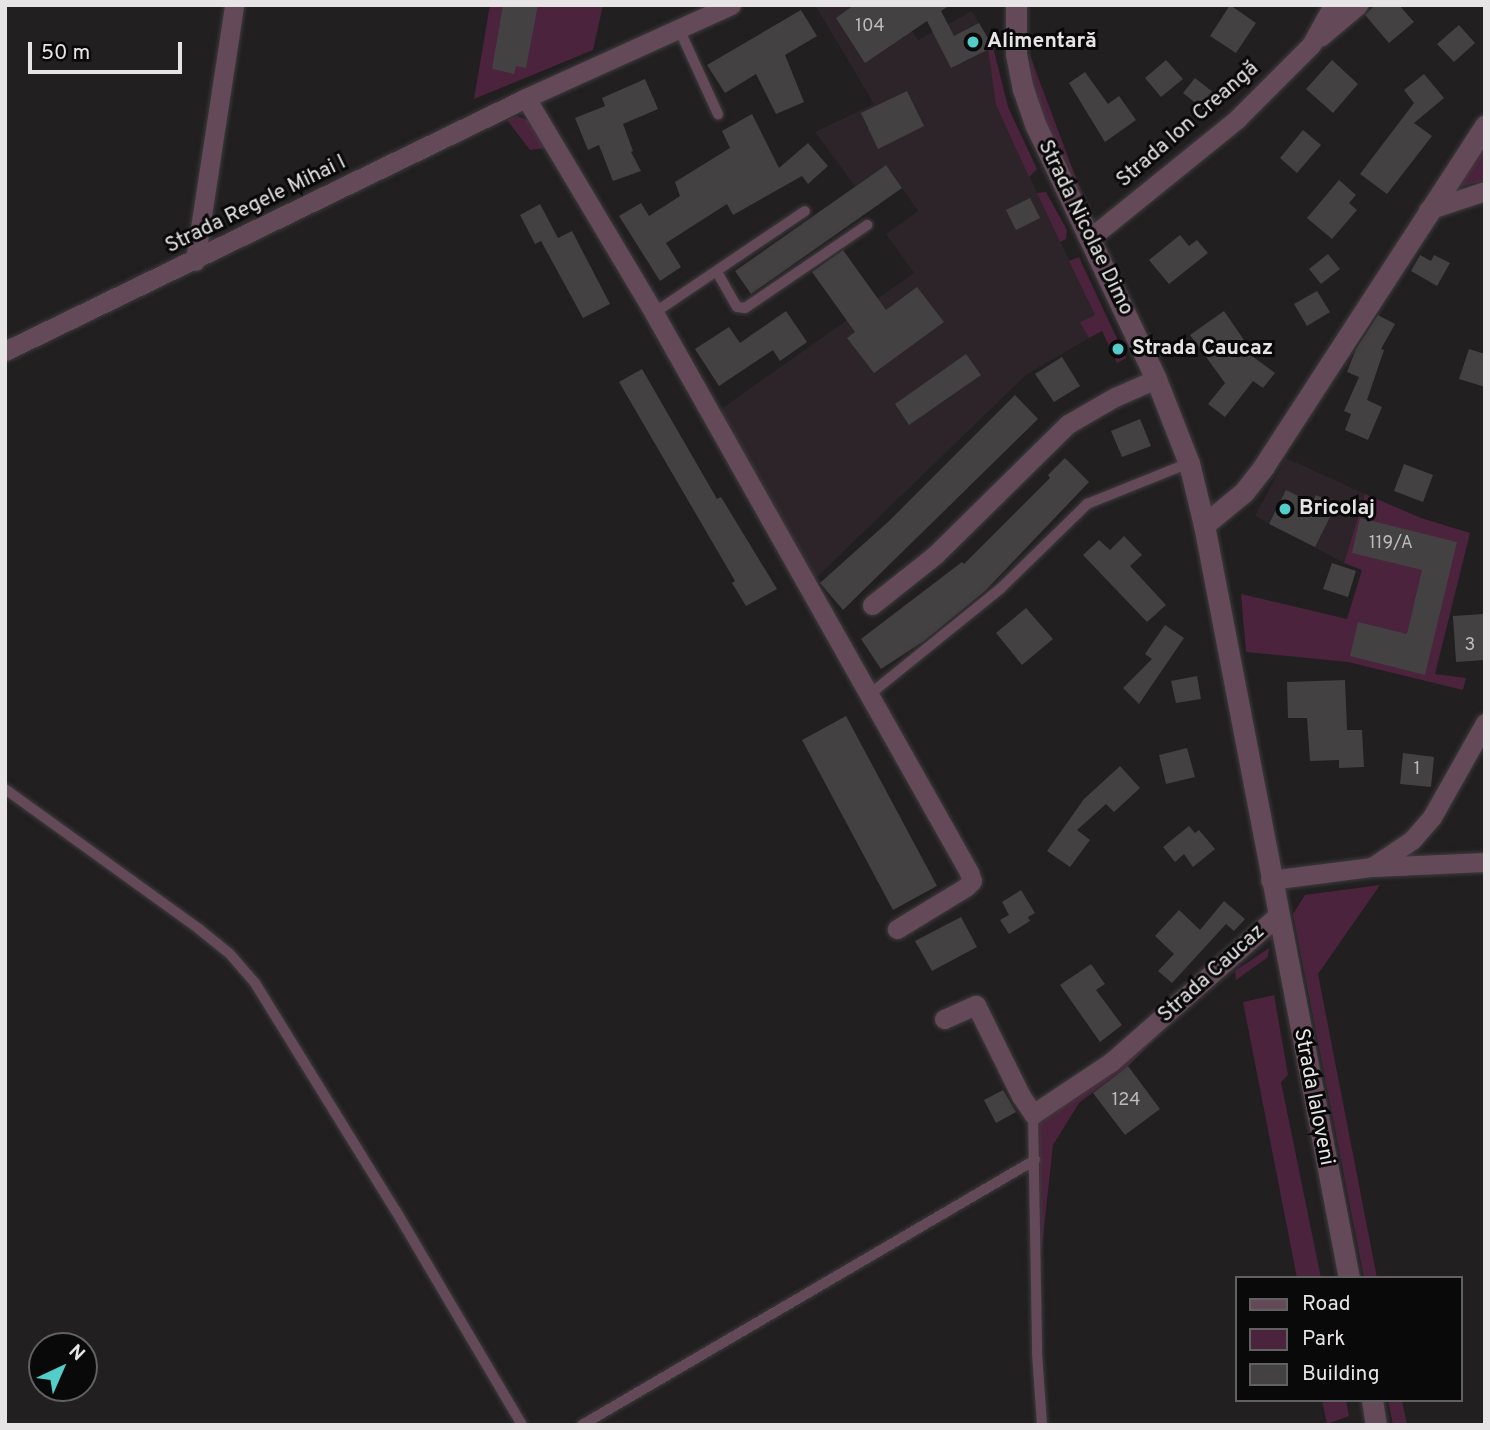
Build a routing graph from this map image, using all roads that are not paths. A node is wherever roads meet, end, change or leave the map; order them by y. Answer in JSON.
{"nodes":[{"id":1,"x":234,"y":5,"type":"edge"},
{"id":2,"x":731,"y":5,"type":"edge"},
{"id":3,"x":1016,"y":5,"type":"edge"},
{"id":4,"x":1333,"y":5,"type":"edge"},
{"id":5,"x":1358,"y":5,"type":"edge"},
{"id":6,"x":679,"y":29,"type":"junction"},
{"id":7,"x":1311,"y":45,"type":"junction"},
{"id":8,"x":526,"y":98,"type":"junction"},
{"id":9,"x":718,"y":114,"type":"dead end"},
{"id":10,"x":1485,"y":126,"type":"edge"},
{"id":11,"x":1485,"y":191,"type":"edge"},
{"id":12,"x":1428,"y":210,"type":"junction"},
{"id":13,"x":805,"y":211,"type":"dead end"},
{"id":14,"x":867,"y":225,"type":"dead end"},
{"id":15,"x":1089,"y":239,"type":"junction"},
{"id":16,"x":195,"y":261,"type":"junction"},
{"id":17,"x":717,"y":272,"type":"junction"},
{"id":18,"x":654,"y":313,"type":"junction"},
{"id":19,"x":5,"y":351,"type":"edge"},
{"id":20,"x":1156,"y":379,"type":"junction"},
{"id":21,"x":1188,"y":463,"type":"junction"},
{"id":22,"x":1204,"y":525,"type":"junction"},
{"id":23,"x":872,"y":605,"type":"dead end"},
{"id":24,"x":870,"y":695,"type":"junction"},
{"id":25,"x":1485,"y":723,"type":"edge"},
{"id":26,"x":5,"y":789,"type":"edge"},
{"id":27,"x":1485,"y":862,"type":"edge"},
{"id":28,"x":1371,"y":867,"type":"junction"},
{"id":29,"x":1270,"y":880,"type":"junction"},
{"id":30,"x":1277,"y":916,"type":"junction"},
{"id":31,"x":897,"y":929,"type":"dead end"},
{"id":32,"x":944,"y":1019,"type":"dead end"},
{"id":33,"x":1033,"y":1114,"type":"junction"},
{"id":34,"x":1035,"y":1160,"type":"junction"},
{"id":35,"x":1349,"y":1276,"type":"edge"},
{"id":36,"x":1372,"y":1402,"type":"edge"},
{"id":37,"x":522,"y":1425,"type":"edge"},
{"id":38,"x":582,"y":1425,"type":"edge"},
{"id":39,"x":1042,"y":1425,"type":"edge"},
{"id":40,"x":1376,"y":1425,"type":"edge"}],
"edges":[{"from":1,"to":16,"type":"street"},
{"from":2,"to":6,"type":"street"},
{"from":3,"to":15,"type":"street","name":"Strada Nicolae Dimo"},
{"from":4,"to":7,"type":"street","name":"Strada Ion Creangă"},
{"from":5,"to":7,"type":"street"},
{"from":6,"to":8,"type":"street"},
{"from":6,"to":9,"type":"lane"},
{"from":7,"to":15,"type":"street","name":"Strada Ion Creangă"},
{"from":8,"to":16,"type":"street","name":"Strada Regele Mihai I"},
{"from":8,"to":18,"type":"street"},
{"from":10,"to":12,"type":"street"},
{"from":11,"to":12,"type":"street"},
{"from":12,"to":22,"type":"street"},
{"from":13,"to":17,"type":"lane"},
{"from":14,"to":17,"type":"lane"},
{"from":15,"to":20,"type":"street","name":"Strada Nicolae Dimo"},
{"from":16,"to":19,"type":"street","name":"Strada Regele Mihai I"},
{"from":17,"to":18,"type":"lane"},
{"from":18,"to":24,"type":"street"},
{"from":20,"to":21,"type":"street","name":"Strada Nicolae Dimo"},
{"from":20,"to":23,"type":"street"},
{"from":21,"to":22,"type":"street","name":"Strada Nicolae Dimo"},
{"from":21,"to":24,"type":"lane"},
{"from":22,"to":29,"type":"street","name":"Strada Caucaz"},
{"from":24,"to":31,"type":"street"},
{"from":25,"to":28,"type":"street"},
{"from":26,"to":37,"type":"lane"},
{"from":27,"to":28,"type":"street"},
{"from":28,"to":29,"type":"street"},
{"from":29,"to":30,"type":"street","name":"Strada Caucaz"},
{"from":30,"to":33,"type":"street","name":"Strada Caucaz"},
{"from":30,"to":35,"type":"street","name":"Strada Ialoveni"},
{"from":32,"to":33,"type":"street"},
{"from":33,"to":34,"type":"lane"},
{"from":34,"to":38,"type":"lane"},
{"from":34,"to":39,"type":"lane"},
{"from":36,"to":40,"type":"street"}]}
